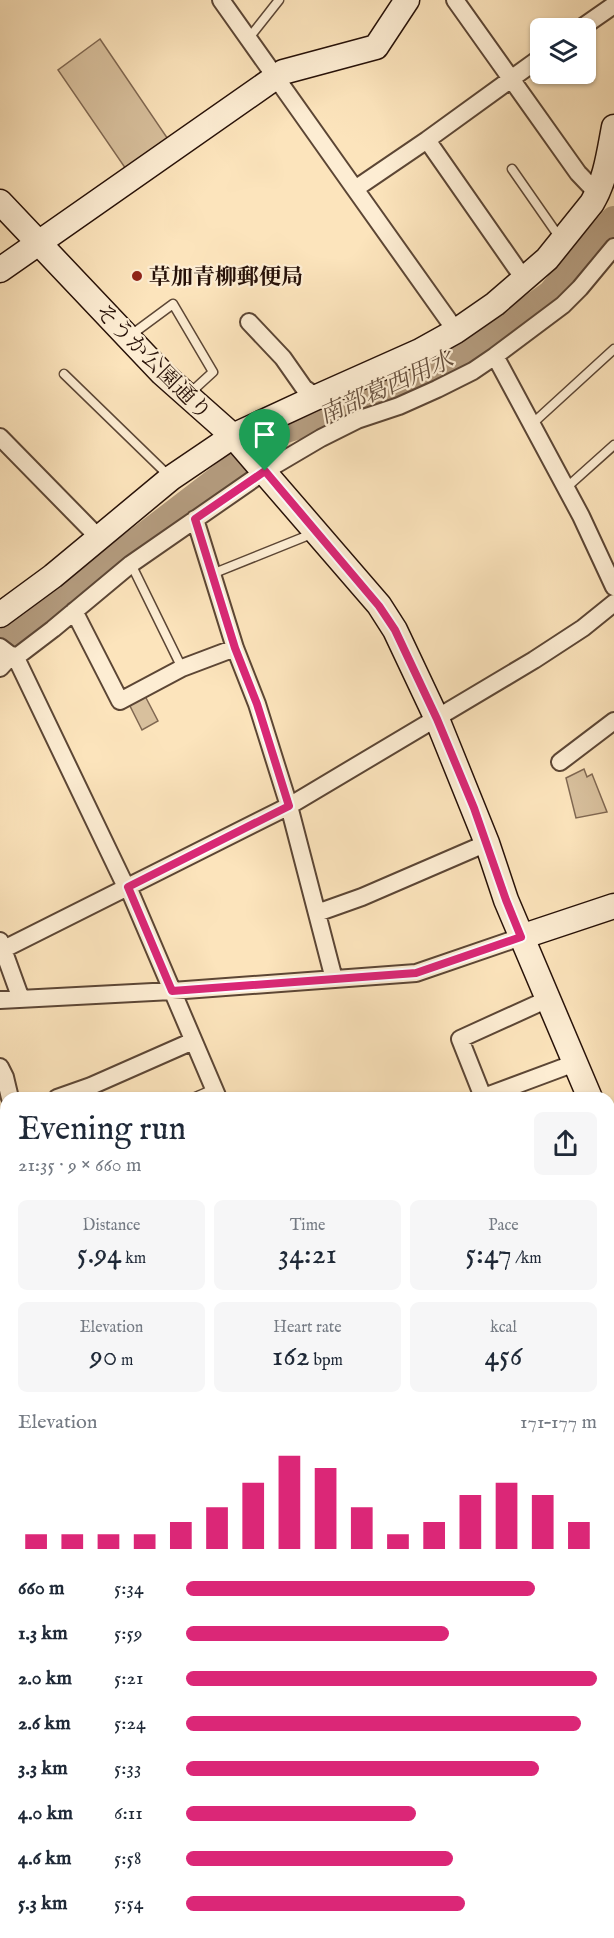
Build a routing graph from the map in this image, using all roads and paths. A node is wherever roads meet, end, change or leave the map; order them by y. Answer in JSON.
{"nodes":[{"id":1,"x":221,"y":0,"type":"edge"},
{"id":2,"x":279,"y":0,"type":"edge"},
{"id":3,"x":407,"y":0,"type":"edge"},
{"id":4,"x":455,"y":0,"type":"edge"},
{"id":5,"x":614,"y":5,"type":"edge"},
{"id":6,"x":595,"y":18,"type":"edge"},
{"id":7,"x":249,"y":38,"type":"junction"},
{"id":8,"x":530,"y":65,"type":"edge"},
{"id":9,"x":276,"y":76,"type":"junction"},
{"id":10,"x":510,"y":79,"type":"junction"},
{"id":11,"x":614,"y":127,"type":"edge"},
{"id":12,"x":427,"y":140,"type":"junction"},
{"id":13,"x":512,"y":169,"type":"dead end"},
{"id":14,"x":355,"y":189,"type":"junction"},
{"id":15,"x":606,"y":197,"type":"edge"},
{"id":16,"x":0,"y":202,"type":"edge"},
{"id":17,"x":562,"y":240,"type":"junction"},
{"id":18,"x":39,"y":243,"type":"junction"},
{"id":19,"x":614,"y":247,"type":"edge"},
{"id":20,"x":0,"y":270,"type":"edge"},
{"id":21,"x":524,"y":279,"type":"junction"},
{"id":22,"x":249,"y":322,"type":"dead end"},
{"id":23,"x":456,"y":331,"type":"junction"},
{"id":24,"x":128,"y":337,"type":"junction"},
{"id":25,"x":614,"y":349,"type":"edge"},
{"id":26,"x":495,"y":356,"type":"junction"},
{"id":27,"x":64,"y":374,"type":"dead end"},
{"id":28,"x":186,"y":396,"type":"junction"},
{"id":29,"x":317,"y":397,"type":"junction"},
{"id":30,"x":532,"y":424,"type":"junction"},
{"id":31,"x":0,"y":437,"type":"edge"},
{"id":32,"x":236,"y":440,"type":"junction"},
{"id":33,"x":614,"y":446,"type":"edge"},
{"id":34,"x":262,"y":469,"type":"junction"},
{"id":35,"x":171,"y":478,"type":"junction"},
{"id":36,"x":566,"y":488,"type":"junction"},
{"id":37,"x":195,"y":519,"type":"junction"},
{"id":38,"x":315,"y":532,"type":"junction"},
{"id":39,"x":98,"y":537,"type":"junction"},
{"id":40,"x":132,"y":564,"type":"junction"},
{"id":41,"x":211,"y":574,"type":"junction"},
{"id":42,"x":614,"y":587,"type":"edge"},
{"id":43,"x":614,"y":603,"type":"edge"},
{"id":44,"x":74,"y":611,"type":"junction"},
{"id":45,"x":0,"y":615,"type":"edge"},
{"id":46,"x":235,"y":648,"type":"junction"},
{"id":47,"x":9,"y":653,"type":"edge"},
{"id":48,"x":0,"y":668,"type":"edge"},
{"id":49,"x":182,"y":668,"type":"junction"},
{"id":50,"x":437,"y":719,"type":"junction"},
{"id":51,"x":614,"y":721,"type":"edge"},
{"id":52,"x":567,"y":759,"type":"dead end"},
{"id":53,"x":289,"y":806,"type":"junction"},
{"id":54,"x":487,"y":843,"type":"junction"},
{"id":55,"x":127,"y":887,"type":"junction"},
{"id":56,"x":614,"y":906,"type":"edge"},
{"id":57,"x":317,"y":913,"type":"junction"},
{"id":58,"x":521,"y":937,"type":"junction"},
{"id":59,"x":1,"y":947,"type":"edge"},
{"id":60,"x":334,"y":979,"type":"junction"},
{"id":61,"x":172,"y":991,"type":"junction"},
{"id":62,"x":21,"y":999,"type":"junction"},
{"id":63,"x":548,"y":999,"type":"junction"},
{"id":64,"x":0,"y":1000,"type":"edge"},
{"id":65,"x":193,"y":1041,"type":"junction"},
{"id":66,"x":575,"y":1062,"type":"junction"},
{"id":67,"x":0,"y":1067,"type":"edge"},
{"id":68,"x":9,"y":1092,"type":"edge"},
{"id":69,"x":74,"y":1092,"type":"edge"},
{"id":70,"x":216,"y":1092,"type":"edge"},
{"id":71,"x":480,"y":1092,"type":"edge"},
{"id":72,"x":498,"y":1092,"type":"edge"},
{"id":73,"x":588,"y":1092,"type":"edge"}],
"edges":[{"from":1,"to":7,"type":"street"},
{"from":2,"to":7,"type":"lane"},
{"from":3,"to":9,"type":"street"},
{"from":4,"to":10,"type":"street"},
{"from":5,"to":6,"type":"street"},
{"from":7,"to":9,"type":"street"},
{"from":8,"to":10,"type":"street"},
{"from":9,"to":14,"type":"street"},
{"from":9,"to":18,"type":"street"},
{"from":10,"to":12,"type":"street"},
{"from":10,"to":15,"type":"street"},
{"from":11,"to":15,"type":"street"},
{"from":12,"to":14,"type":"street"},
{"from":12,"to":21,"type":"street"},
{"from":13,"to":17,"type":"lane"},
{"from":14,"to":23,"type":"street"},
{"from":15,"to":17,"type":"street"},
{"from":16,"to":18,"type":"street","name":"そうか公園通り"},
{"from":17,"to":21,"type":"street"},
{"from":18,"to":20,"type":"street"},
{"from":18,"to":24,"type":"street","name":"そうか公園通り"},
{"from":19,"to":26,"type":"street"},
{"from":21,"to":23,"type":"street"},
{"from":22,"to":29,"type":"street"},
{"from":23,"to":29,"type":"street"},
{"from":24,"to":28,"type":"street","name":"そうか公園通り"},
{"from":24,"to":28,"type":"lane"},
{"from":25,"to":30,"type":"lane"},
{"from":26,"to":30,"type":"street"},
{"from":26,"to":34,"type":"street"},
{"from":27,"to":35,"type":"lane"},
{"from":28,"to":32,"type":"street","name":"そうか公園通り"},
{"from":29,"to":32,"type":"street"},
{"from":30,"to":36,"type":"street"},
{"from":31,"to":39,"type":"street"},
{"from":32,"to":34,"type":"street","name":"そうか公園通り"},
{"from":32,"to":35,"type":"street"},
{"from":33,"to":36,"type":"lane"},
{"from":34,"to":37,"type":"street"},
{"from":34,"to":38,"type":"street","name":"そうか公園通り"},
{"from":35,"to":39,"type":"street"},
{"from":36,"to":42,"type":"street"},
{"from":37,"to":40,"type":"street"},
{"from":37,"to":41,"type":"street"},
{"from":38,"to":41,"type":"lane"},
{"from":38,"to":50,"type":"street","name":"そうか公園通り"},
{"from":39,"to":45,"type":"street"},
{"from":40,"to":44,"type":"street"},
{"from":40,"to":49,"type":"lane"},
{"from":41,"to":46,"type":"street"},
{"from":43,"to":50,"type":"street"},
{"from":44,"to":47,"type":"street"},
{"from":44,"to":49,"type":"street"},
{"from":46,"to":49,"type":"street"},
{"from":46,"to":53,"type":"street"},
{"from":47,"to":48,"type":"street"},
{"from":47,"to":55,"type":"street"},
{"from":50,"to":53,"type":"street"},
{"from":50,"to":54,"type":"street","name":"そうか公園通り"},
{"from":51,"to":52,"type":"street"},
{"from":53,"to":55,"type":"street"},
{"from":53,"to":57,"type":"street"},
{"from":54,"to":57,"type":"street"},
{"from":54,"to":58,"type":"street","name":"そうか公園通り"},
{"from":55,"to":59,"type":"street"},
{"from":55,"to":61,"type":"street"},
{"from":56,"to":58,"type":"street"},
{"from":57,"to":60,"type":"street"},
{"from":58,"to":60,"type":"street"},
{"from":58,"to":63,"type":"street","name":"そうか公園通り"},
{"from":59,"to":62,"type":"street"},
{"from":60,"to":61,"type":"street"},
{"from":61,"to":62,"type":"street"},
{"from":61,"to":65,"type":"street"},
{"from":62,"to":64,"type":"street"},
{"from":63,"to":66,"type":"street","name":"そうか公園通り"},
{"from":63,"to":71,"type":"street"},
{"from":65,"to":69,"type":"street"},
{"from":65,"to":70,"type":"street"},
{"from":66,"to":72,"type":"street"},
{"from":66,"to":73,"type":"street","name":"そうか公園通り"},
{"from":67,"to":68,"type":"street"}]}
